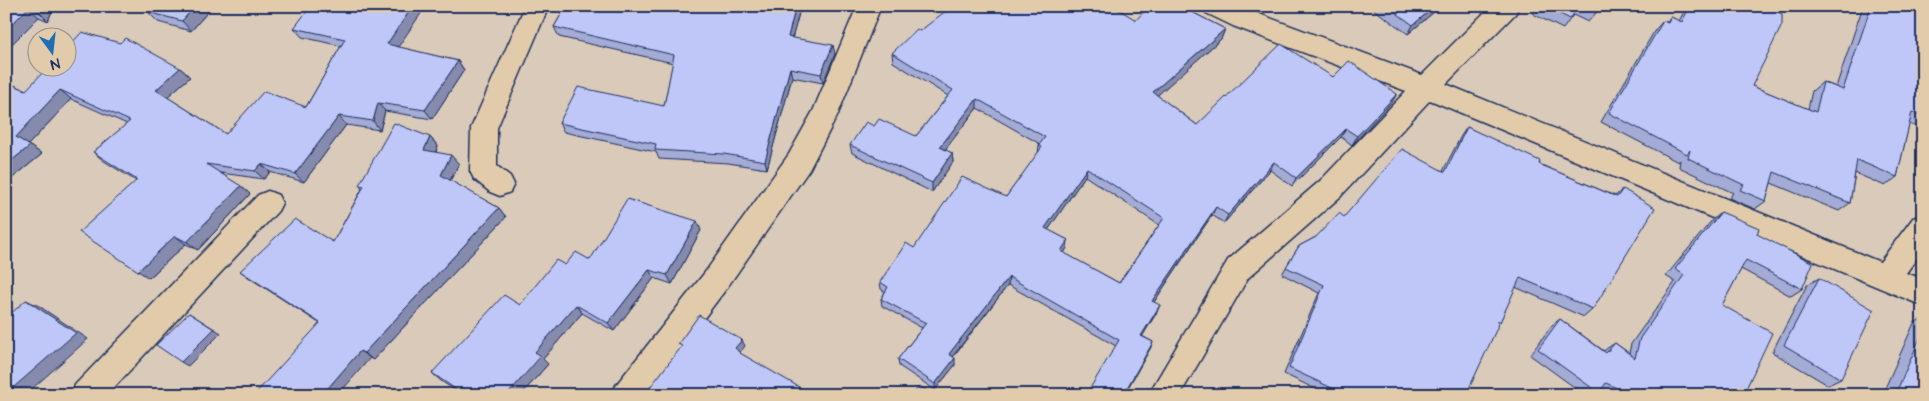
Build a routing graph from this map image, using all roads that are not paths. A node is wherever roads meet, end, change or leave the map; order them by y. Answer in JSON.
{"nodes":[{"id":1,"x":537,"y":6,"type":"edge"},
{"id":2,"x":869,"y":6,"type":"edge"},
{"id":3,"x":1215,"y":6,"type":"edge"},
{"id":4,"x":1507,"y":6,"type":"edge"},
{"id":5,"x":1426,"y":87,"type":"junction"},
{"id":6,"x":500,"y":184,"type":"dead end"},
{"id":7,"x":268,"y":203,"type":"dead end"},
{"id":8,"x":1923,"y":227,"type":"edge"},
{"id":9,"x":1886,"y":277,"type":"junction"},
{"id":10,"x":1923,"y":293,"type":"edge"},
{"id":11,"x":86,"y":395,"type":"edge"},
{"id":12,"x":628,"y":395,"type":"edge"},
{"id":13,"x":1163,"y":395,"type":"edge"}],
"edges":[{"from":1,"to":6,"type":"street"},
{"from":2,"to":12,"type":"street"},
{"from":3,"to":5,"type":"street"},
{"from":4,"to":5,"type":"street"},
{"from":5,"to":9,"type":"street"},
{"from":5,"to":13,"type":"street"},
{"from":7,"to":11,"type":"street"},
{"from":8,"to":9,"type":"street"},
{"from":9,"to":10,"type":"street"}]}
